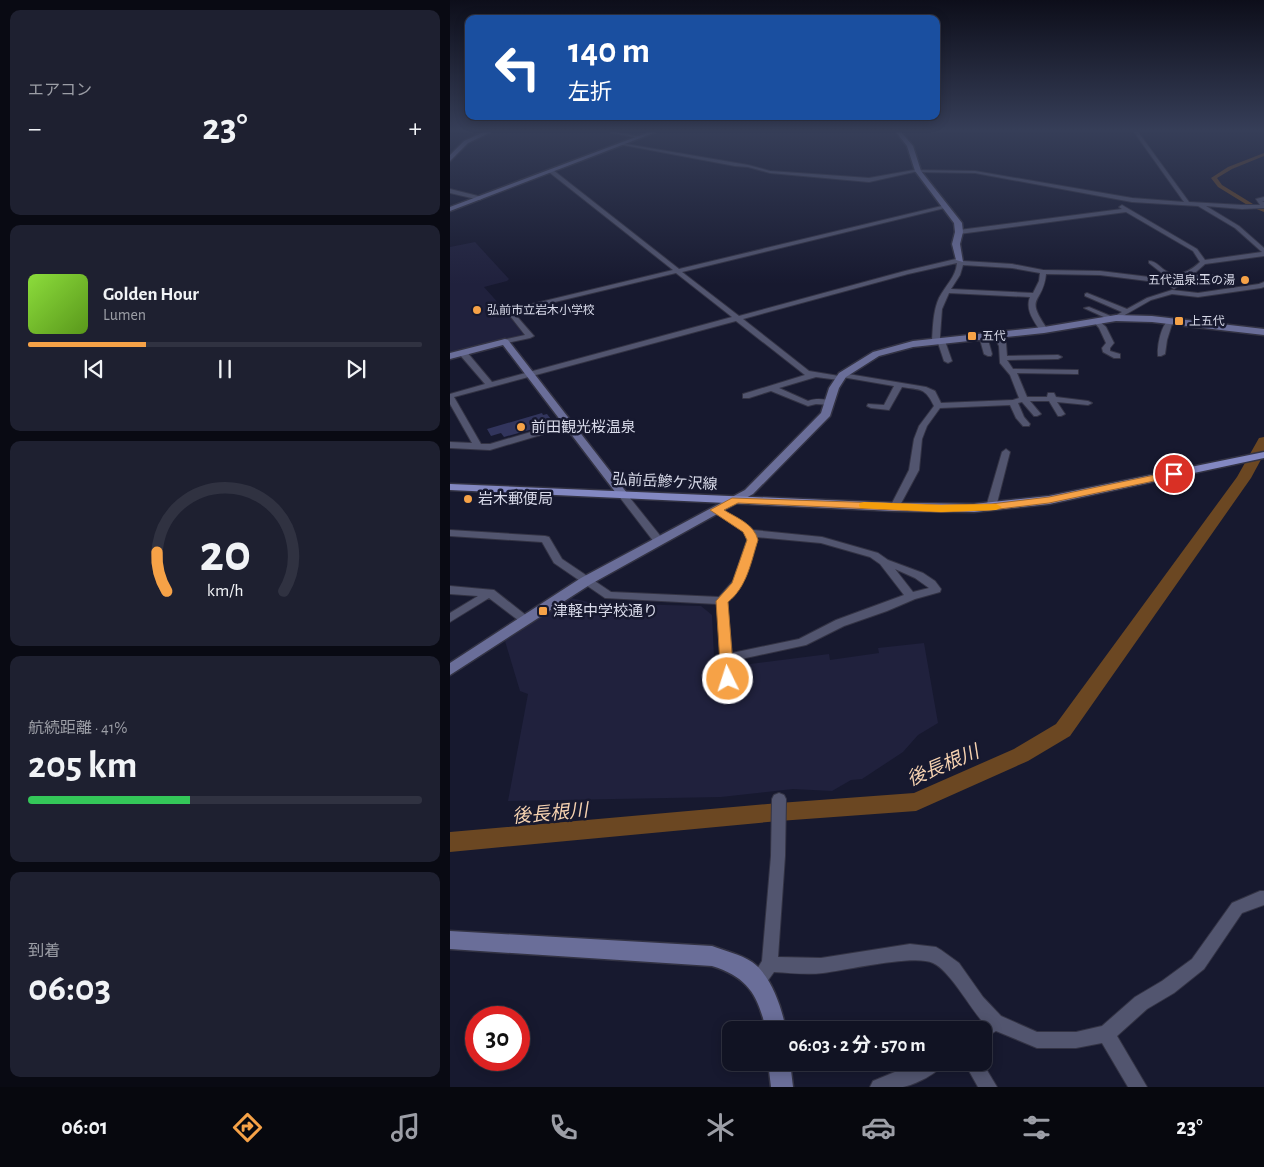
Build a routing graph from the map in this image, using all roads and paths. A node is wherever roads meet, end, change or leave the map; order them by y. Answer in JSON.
{"nodes":[{"id":1,"x":518,"y":183,"type":"edge"},
{"id":2,"x":566,"y":183,"type":"edge"},
{"id":3,"x":927,"y":183,"type":"edge"},
{"id":4,"x":1038,"y":183,"type":"edge"},
{"id":5,"x":1173,"y":183,"type":"edge"},
{"id":6,"x":450,"y":191,"type":"edge"},
{"id":7,"x":1104,"y":196,"type":"junction"},
{"id":8,"x":480,"y":198,"type":"junction"},
{"id":9,"x":1264,"y":199,"type":"edge"},
{"id":10,"x":1188,"y":204,"type":"junction"},
{"id":11,"x":1200,"y":204,"type":"junction"},
{"id":12,"x":1264,"y":206,"type":"edge"},
{"id":13,"x":946,"y":207,"type":"junction"},
{"id":14,"x":450,"y":209,"type":"edge"},
{"id":15,"x":1127,"y":210,"type":"junction"},
{"id":16,"x":959,"y":232,"type":"junction"},
{"id":17,"x":1264,"y":253,"type":"edge"},
{"id":18,"x":960,"y":261,"type":"junction"},
{"id":19,"x":1151,"y":262,"type":"dead end"},
{"id":20,"x":1203,"y":262,"type":"junction"},
{"id":21,"x":677,"y":271,"type":"junction"},
{"id":22,"x":1044,"y":272,"type":"junction"},
{"id":23,"x":1231,"y":277,"type":"dead end"},
{"id":24,"x":1177,"y":279,"type":"junction"},
{"id":25,"x":1264,"y":284,"type":"edge"},
{"id":26,"x":947,"y":291,"type":"junction"},
{"id":27,"x":1172,"y":292,"type":"junction"},
{"id":28,"x":1033,"y":295,"type":"junction"},
{"id":29,"x":1087,"y":295,"type":"dead end"},
{"id":30,"x":1087,"y":308,"type":"dead end"},
{"id":31,"x":1126,"y":311,"type":"junction"},
{"id":32,"x":738,"y":318,"type":"junction"},
{"id":33,"x":1113,"y":318,"type":"junction"},
{"id":34,"x":1096,"y":321,"type":"junction"},
{"id":35,"x":1170,"y":321,"type":"junction"},
{"id":36,"x":1044,"y":330,"type":"junction"},
{"id":37,"x":1264,"y":332,"type":"edge"},
{"id":38,"x":997,"y":335,"type":"junction"},
{"id":39,"x":983,"y":336,"type":"junction"},
{"id":40,"x":938,"y":341,"type":"junction"},
{"id":41,"x":506,"y":342,"type":"junction"},
{"id":42,"x":464,"y":353,"type":"junction"},
{"id":43,"x":988,"y":354,"type":"dead end"},
{"id":44,"x":1161,"y":354,"type":"dead end"},
{"id":45,"x":450,"y":356,"type":"edge"},
{"id":46,"x":1117,"y":356,"type":"dead end"},
{"id":47,"x":1058,"y":357,"type":"dead end"},
{"id":48,"x":1003,"y":358,"type":"junction"},
{"id":49,"x":948,"y":361,"type":"dead end"},
{"id":50,"x":1011,"y":371,"type":"junction"},
{"id":51,"x":1075,"y":372,"type":"dead end"},
{"id":52,"x":531,"y":374,"type":"junction"},
{"id":53,"x":813,"y":375,"type":"junction"},
{"id":54,"x":841,"y":376,"type":"junction"},
{"id":55,"x":490,"y":385,"type":"junction"},
{"id":56,"x":900,"y":385,"type":"junction"},
{"id":57,"x":772,"y":388,"type":"junction"},
{"id":58,"x":450,"y":396,"type":"edge"},
{"id":59,"x":746,"y":396,"type":"dead end"},
{"id":60,"x":1051,"y":396,"type":"junction"},
{"id":61,"x":1024,"y":400,"type":"junction"},
{"id":62,"x":1012,"y":402,"type":"junction"},
{"id":63,"x":829,"y":403,"type":"junction"},
{"id":64,"x":1088,"y":403,"type":"dead end"},
{"id":65,"x":871,"y":406,"type":"dead end"},
{"id":66,"x":938,"y":406,"type":"junction"},
{"id":67,"x":1037,"y":414,"type":"dead end"},
{"id":68,"x":1061,"y":414,"type":"dead end"},
{"id":69,"x":568,"y":424,"type":"junction"},
{"id":70,"x":1026,"y":424,"type":"dead end"},
{"id":71,"x":450,"y":445,"type":"edge"},
{"id":72,"x":478,"y":446,"type":"junction"},
{"id":73,"x":1006,"y":452,"type":"dead end"},
{"id":74,"x":1264,"y":455,"type":"edge"},
{"id":75,"x":450,"y":487,"type":"edge"},
{"id":76,"x":623,"y":495,"type":"junction"},
{"id":77,"x":736,"y":500,"type":"junction"},
{"id":78,"x":895,"y":507,"type":"junction"},
{"id":79,"x":991,"y":507,"type":"junction"},
{"id":80,"x":716,"y":510,"type":"junction"},
{"id":81,"x":450,"y":533,"type":"edge"},
{"id":82,"x":750,"y":533,"type":"junction"},
{"id":83,"x":658,"y":540,"type":"junction"},
{"id":84,"x":884,"y":562,"type":"junction"},
{"id":85,"x":586,"y":581,"type":"junction"},
{"id":86,"x":450,"y":590,"type":"edge"},
{"id":87,"x":490,"y":593,"type":"junction"},
{"id":88,"x":911,"y":596,"type":"junction"},
{"id":89,"x":722,"y":601,"type":"junction"},
{"id":90,"x":450,"y":618,"type":"edge"},
{"id":91,"x":526,"y":620,"type":"junction"},
{"id":92,"x":726,"y":658,"type":"junction"},
{"id":93,"x":450,"y":670,"type":"edge"},
{"id":94,"x":728,"y":679,"type":"dead end"},
{"id":95,"x":779,"y":799,"type":"dead end"},
{"id":96,"x":1264,"y":898,"type":"edge"},
{"id":97,"x":450,"y":940,"type":"edge"},
{"id":98,"x":764,"y":972,"type":"junction"},
{"id":99,"x":775,"y":1021,"type":"edge"},
{"id":100,"x":986,"y":1021,"type":"edge"},
{"id":101,"x":992,"y":1027,"type":"edge"},
{"id":102,"x":1106,"y":1034,"type":"junction"},
{"id":103,"x":780,"y":1071,"type":"edge"},
{"id":104,"x":921,"y":1071,"type":"edge"},
{"id":105,"x":978,"y":1071,"type":"edge"},
{"id":106,"x":782,"y":1087,"type":"edge"},
{"id":107,"x":879,"y":1087,"type":"edge"},
{"id":108,"x":988,"y":1087,"type":"edge"},
{"id":109,"x":1138,"y":1087,"type":"edge"}],
"edges":[{"from":1,"to":8,"type":"street"},
{"from":2,"to":21,"type":"street"},
{"from":3,"to":13,"type":"street"},
{"from":4,"to":7,"type":"street"},
{"from":5,"to":10,"type":"street"},
{"from":6,"to":8,"type":"street"},
{"from":7,"to":10,"type":"street"},
{"from":7,"to":15,"type":"street"},
{"from":8,"to":14,"type":"street"},
{"from":9,"to":12,"type":"street"},
{"from":10,"to":11,"type":"street"},
{"from":11,"to":12,"type":"street"},
{"from":11,"to":17,"type":"street"},
{"from":13,"to":16,"type":"street"},
{"from":13,"to":21,"type":"street"},
{"from":15,"to":16,"type":"street"},
{"from":15,"to":20,"type":"street"},
{"from":16,"to":18,"type":"street"},
{"from":17,"to":20,"type":"street"},
{"from":18,"to":22,"type":"street"},
{"from":18,"to":26,"type":"street"},
{"from":18,"to":32,"type":"street"},
{"from":19,"to":24,"type":"street"},
{"from":20,"to":24,"type":"street"},
{"from":21,"to":32,"type":"street"},
{"from":21,"to":41,"type":"street"},
{"from":22,"to":24,"type":"street"},
{"from":22,"to":28,"type":"street"},
{"from":23,"to":24,"type":"street"},
{"from":24,"to":27,"type":"street"},
{"from":25,"to":27,"type":"street"},
{"from":26,"to":28,"type":"street"},
{"from":26,"to":40,"type":"street"},
{"from":27,"to":31,"type":"street"},
{"from":28,"to":36,"type":"street"},
{"from":29,"to":31,"type":"street"},
{"from":30,"to":33,"type":"street"},
{"from":31,"to":33,"type":"street"},
{"from":32,"to":52,"type":"street"},
{"from":32,"to":53,"type":"street"},
{"from":33,"to":34,"type":"street"},
{"from":33,"to":35,"type":"street"},
{"from":34,"to":36,"type":"street"},
{"from":34,"to":46,"type":"street"},
{"from":35,"to":37,"type":"street"},
{"from":35,"to":44,"type":"street"},
{"from":36,"to":38,"type":"street"},
{"from":38,"to":39,"type":"street"},
{"from":38,"to":48,"type":"street"},
{"from":39,"to":40,"type":"street"},
{"from":39,"to":43,"type":"street"},
{"from":40,"to":49,"type":"street"},
{"from":40,"to":54,"type":"street"},
{"from":41,"to":42,"type":"street"},
{"from":41,"to":52,"type":"street"},
{"from":42,"to":45,"type":"street"},
{"from":42,"to":55,"type":"street"},
{"from":47,"to":48,"type":"street"},
{"from":48,"to":50,"type":"street"},
{"from":50,"to":51,"type":"street"},
{"from":50,"to":61,"type":"street"},
{"from":52,"to":55,"type":"street"},
{"from":52,"to":69,"type":"street"},
{"from":53,"to":54,"type":"street"},
{"from":53,"to":57,"type":"street"},
{"from":54,"to":56,"type":"street"},
{"from":54,"to":63,"type":"street"},
{"from":55,"to":58,"type":"street"},
{"from":56,"to":65,"type":"street"},
{"from":56,"to":66,"type":"street"},
{"from":57,"to":59,"type":"street"},
{"from":57,"to":63,"type":"street"},
{"from":58,"to":72,"type":"street"},
{"from":60,"to":61,"type":"street"},
{"from":60,"to":64,"type":"street"},
{"from":60,"to":68,"type":"street"},
{"from":61,"to":62,"type":"street"},
{"from":61,"to":67,"type":"street"},
{"from":62,"to":66,"type":"street"},
{"from":62,"to":70,"type":"street"},
{"from":63,"to":77,"type":"street"},
{"from":66,"to":78,"type":"street"},
{"from":69,"to":72,"type":"street"},
{"from":69,"to":76,"type":"street"},
{"from":71,"to":72,"type":"street"},
{"from":73,"to":79,"type":"street"},
{"from":74,"to":79,"type":"main road","name":"弘前岳鰺ケ沢線"},
{"from":75,"to":76,"type":"main road","name":"弘前岳鰺ケ沢線"},
{"from":76,"to":77,"type":"main road","name":"弘前岳鰺ケ沢線"},
{"from":76,"to":83,"type":"street"},
{"from":77,"to":78,"type":"main road","name":"弘前岳鰺ケ沢線"},
{"from":77,"to":80,"type":"street"},
{"from":78,"to":79,"type":"main road","name":"弘前岳鰺ケ沢線"},
{"from":80,"to":82,"type":"street"},
{"from":80,"to":83,"type":"street"},
{"from":81,"to":85,"type":"street"},
{"from":82,"to":84,"type":"street"},
{"from":82,"to":89,"type":"street"},
{"from":83,"to":85,"type":"street"},
{"from":84,"to":88,"type":"street"},
{"from":84,"to":88,"type":"street"},
{"from":85,"to":89,"type":"street"},
{"from":85,"to":91,"type":"street"},
{"from":86,"to":87,"type":"street"},
{"from":87,"to":90,"type":"street"},
{"from":87,"to":91,"type":"street"},
{"from":88,"to":92,"type":"street"},
{"from":89,"to":92,"type":"street"},
{"from":91,"to":93,"type":"street"},
{"from":92,"to":94,"type":"street"},
{"from":95,"to":98,"type":"street"},
{"from":96,"to":102,"type":"street"},
{"from":97,"to":98,"type":"street"},
{"from":98,"to":99,"type":"street"},
{"from":98,"to":100,"type":"street"},
{"from":101,"to":102,"type":"street"},
{"from":102,"to":109,"type":"street"},
{"from":103,"to":106,"type":"street"},
{"from":104,"to":107,"type":"street"},
{"from":105,"to":108,"type":"street"}]}
